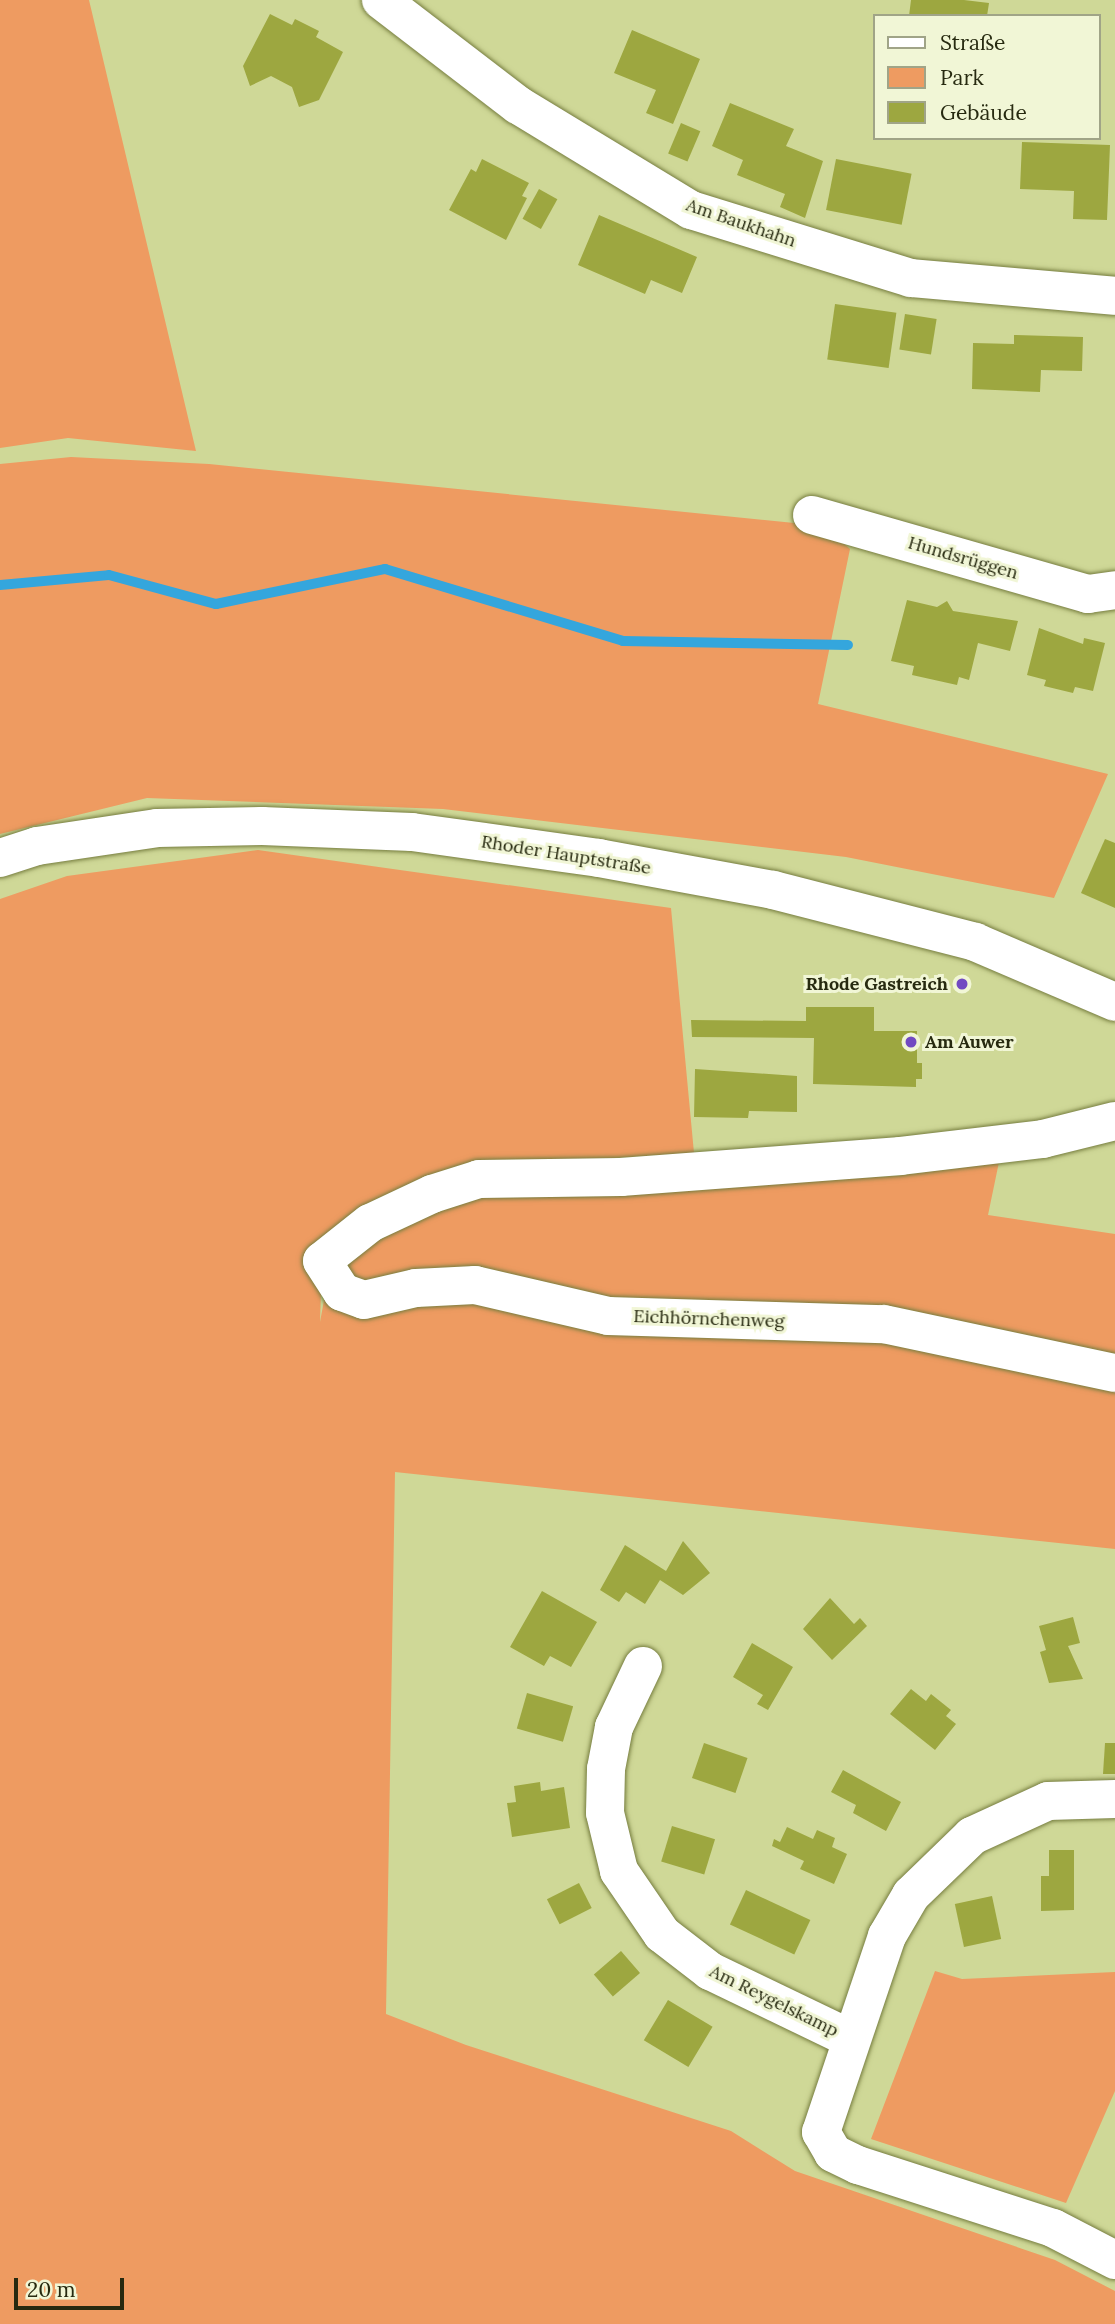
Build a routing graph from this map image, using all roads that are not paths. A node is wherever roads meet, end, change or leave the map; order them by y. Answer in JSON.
{"nodes":[{"id":1,"x":381,"y":0,"type":"edge"},
{"id":2,"x":1115,"y":296,"type":"edge"},
{"id":3,"x":811,"y":515,"type":"dead end"},
{"id":4,"x":1115,"y":590,"type":"edge"},
{"id":5,"x":0,"y":858,"type":"edge"},
{"id":6,"x":1115,"y":1002,"type":"edge"},
{"id":7,"x":1115,"y":1121,"type":"edge"},
{"id":8,"x":1115,"y":1373,"type":"edge"},
{"id":9,"x":643,"y":1666,"type":"dead end"},
{"id":10,"x":1115,"y":1799,"type":"edge"},
{"id":11,"x":851,"y":2039,"type":"junction"},
{"id":12,"x":1115,"y":2260,"type":"edge"}],
"edges":[{"from":1,"to":2,"type":"street","name":"Am Baukhahn"},
{"from":3,"to":4,"type":"street","name":"Hundsrüggen"},
{"from":5,"to":6,"type":"street","name":"Rhoder Hauptstraße"},
{"from":7,"to":8,"type":"street","name":"Eichhörnchenweg"},
{"from":9,"to":11,"type":"street","name":"Am Reygelskamp"},
{"from":10,"to":11,"type":"street","name":"Am Reygelskamp"},
{"from":11,"to":12,"type":"street","name":"Am Reygelskamp"}]}
